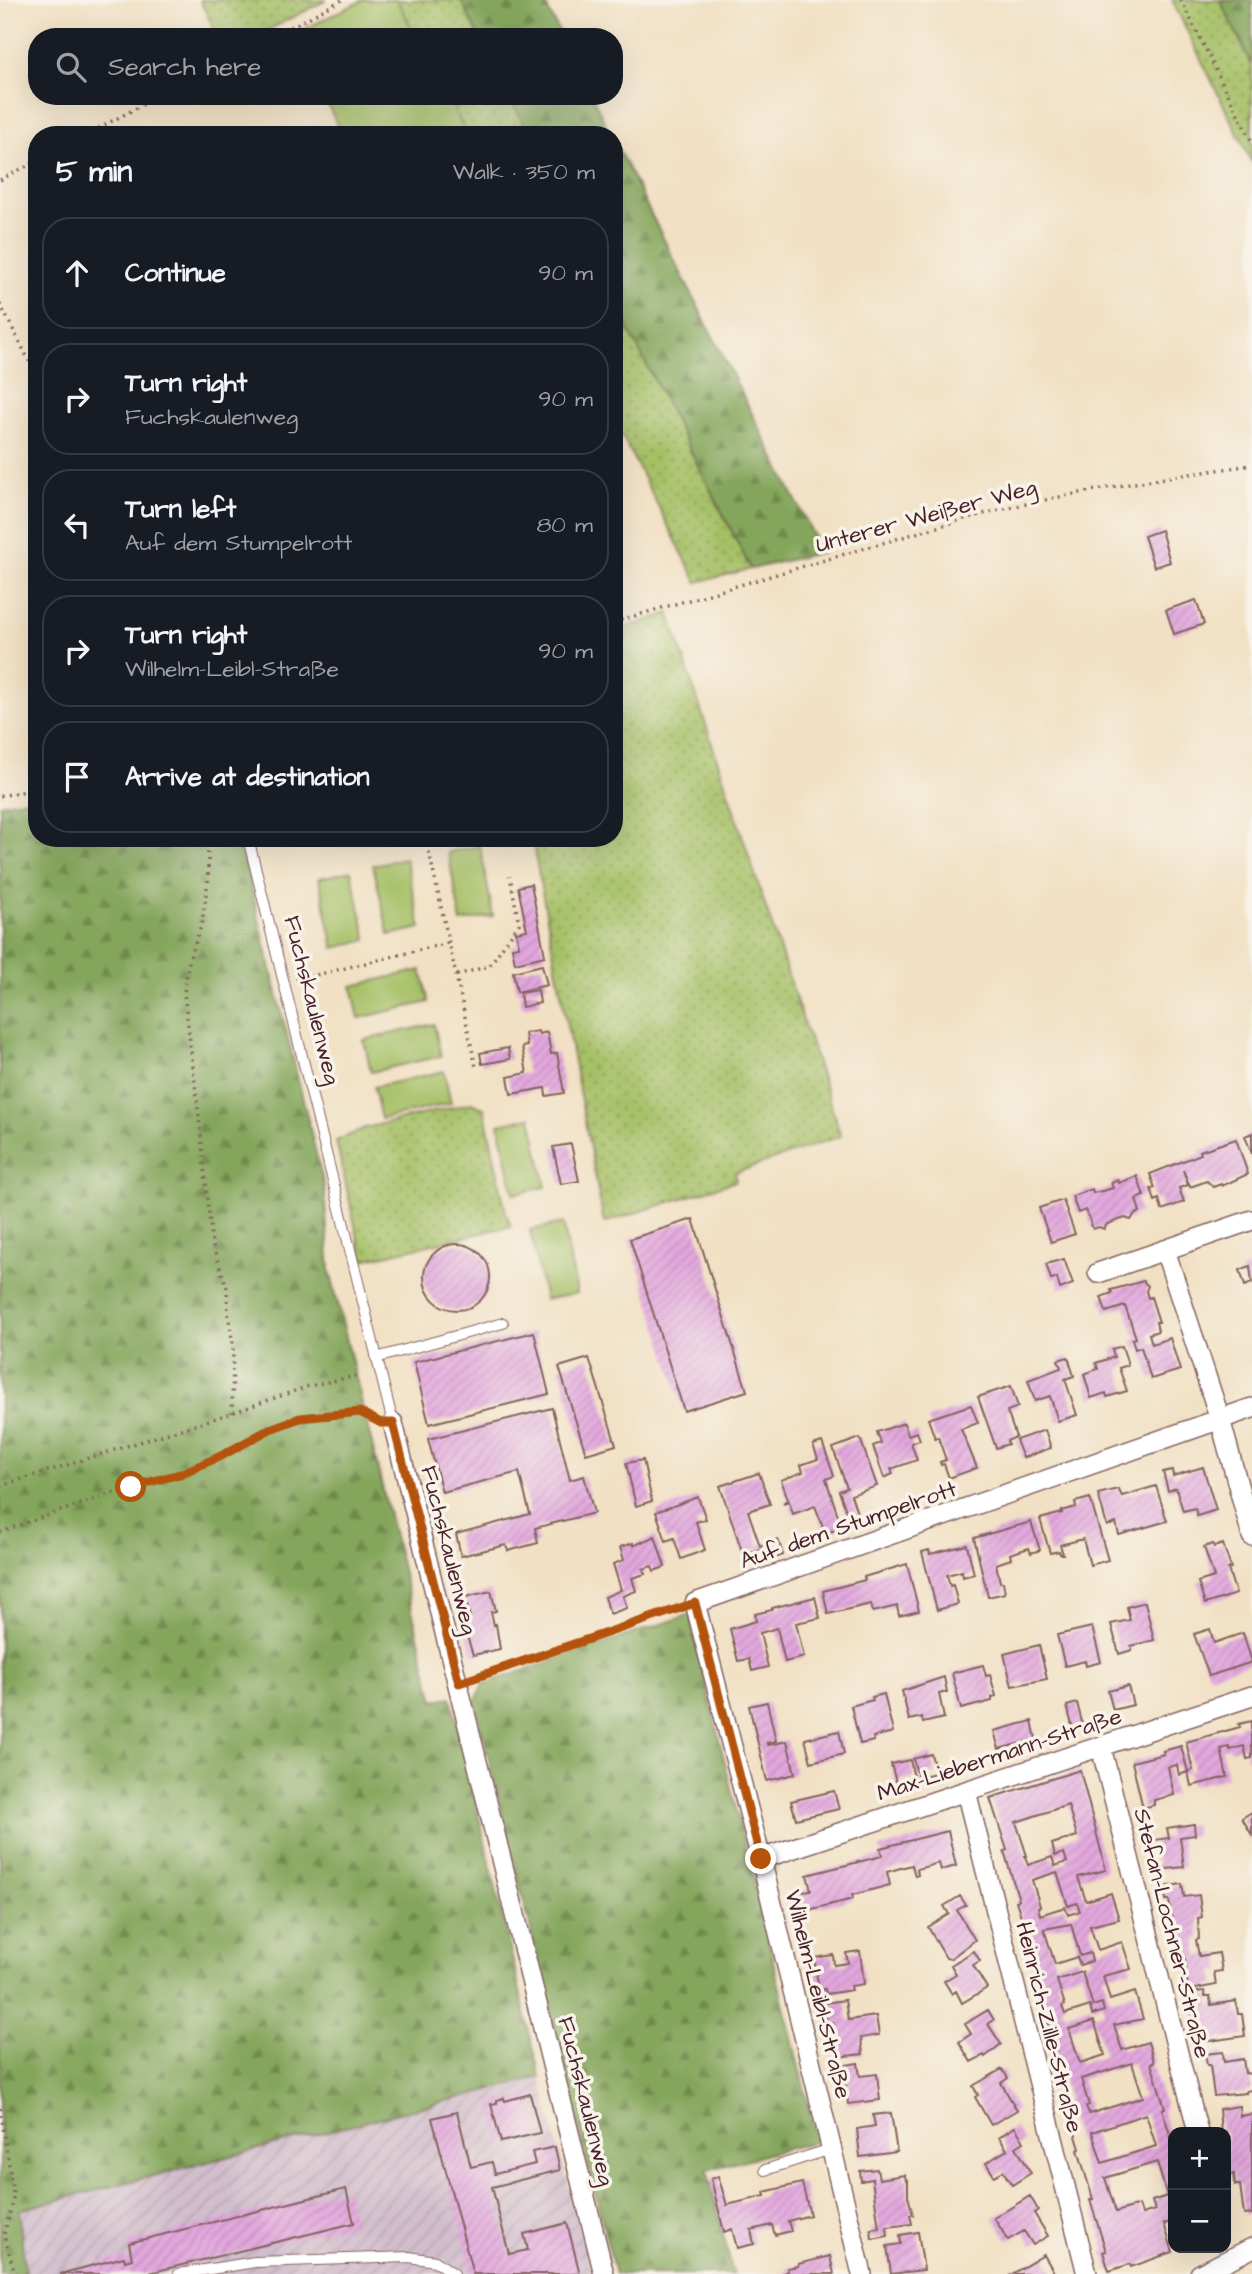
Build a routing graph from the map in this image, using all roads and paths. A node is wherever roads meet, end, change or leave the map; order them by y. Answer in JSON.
{"nodes":[{"id":1,"x":342,"y":0,"type":"edge"},
{"id":2,"x":1181,"y":0,"type":"edge"},
{"id":3,"x":289,"y":28,"type":"edge"},
{"id":4,"x":142,"y":105,"type":"edge"},
{"id":5,"x":103,"y":126,"type":"edge"},
{"id":6,"x":1252,"y":142,"type":"edge"},
{"id":7,"x":28,"y":166,"type":"edge"},
{"id":8,"x":0,"y":180,"type":"edge"},
{"id":9,"x":0,"y":304,"type":"edge"},
{"id":10,"x":28,"y":358,"type":"edge"},
{"id":11,"x":1252,"y":465,"type":"edge"},
{"id":12,"x":623,"y":619,"type":"edge"},
{"id":13,"x":28,"y":791,"type":"edge"},
{"id":14,"x":0,"y":796,"type":"edge"},
{"id":15,"x":208,"y":847,"type":"edge"},
{"id":16,"x":250,"y":847,"type":"edge"},
{"id":17,"x":428,"y":847,"type":"edge"},
{"id":18,"x":510,"y":876,"type":"dead end"},
{"id":19,"x":449,"y":943,"type":"junction"},
{"id":20,"x":456,"y":975,"type":"junction"},
{"id":21,"x":284,"y":983,"type":"junction"},
{"id":22,"x":476,"y":1067,"type":"dead end"},
{"id":23,"x":1252,"y":1220,"type":"edge"},
{"id":24,"x":1165,"y":1250,"type":"junction"},
{"id":25,"x":1098,"y":1273,"type":"dead end"},
{"id":26,"x":503,"y":1323,"type":"dead end"},
{"id":27,"x":376,"y":1358,"type":"junction"},
{"id":28,"x":360,"y":1375,"type":"dead end"},
{"id":29,"x":1252,"y":1408,"type":"edge"},
{"id":30,"x":232,"y":1413,"type":"junction"},
{"id":31,"x":1220,"y":1419,"type":"junction"},
{"id":32,"x":393,"y":1423,"type":"junction"},
{"id":33,"x":0,"y":1486,"type":"edge"},
{"id":34,"x":0,"y":1532,"type":"edge"},
{"id":35,"x":1252,"y":1536,"type":"edge"},
{"id":36,"x":695,"y":1603,"type":"junction"},
{"id":37,"x":459,"y":1683,"type":"junction"},
{"id":38,"x":1252,"y":1696,"type":"edge"},
{"id":39,"x":1101,"y":1746,"type":"junction"},
{"id":40,"x":966,"y":1791,"type":"junction"},
{"id":41,"x":761,"y":1859,"type":"junction"},
{"id":42,"x":0,"y":2108,"type":"edge"},
{"id":43,"x":1197,"y":2127,"type":"edge"},
{"id":44,"x":831,"y":2149,"type":"junction"},
{"id":45,"x":765,"y":2170,"type":"dead end"},
{"id":46,"x":1252,"y":2248,"type":"edge"},
{"id":47,"x":1231,"y":2251,"type":"edge"},
{"id":48,"x":1226,"y":2253,"type":"edge"},
{"id":49,"x":274,"y":2262,"type":"junction"},
{"id":50,"x":15,"y":2274,"type":"edge"},
{"id":51,"x":180,"y":2274,"type":"edge"},
{"id":52,"x":270,"y":2274,"type":"edge"},
{"id":53,"x":454,"y":2274,"type":"edge"},
{"id":54,"x":604,"y":2274,"type":"edge"},
{"id":55,"x":862,"y":2274,"type":"edge"},
{"id":56,"x":1087,"y":2274,"type":"edge"},
{"id":57,"x":1200,"y":2274,"type":"edge"}],
"edges":[{"from":1,"to":3,"type":"path"},
{"from":2,"to":6,"type":"path"},
{"from":4,"to":5,"type":"path"},
{"from":7,"to":8,"type":"path"},
{"from":9,"to":10,"type":"path"},
{"from":11,"to":12,"type":"path","name":"Unterer Weißer Weg"},
{"from":13,"to":14,"type":"path"},
{"from":15,"to":30,"type":"path"},
{"from":16,"to":21,"type":"lane","name":"Fuchskaulenweg"},
{"from":17,"to":19,"type":"path"},
{"from":18,"to":20,"type":"path"},
{"from":19,"to":20,"type":"path"},
{"from":19,"to":21,"type":"path"},
{"from":20,"to":22,"type":"path"},
{"from":21,"to":27,"type":"lane","name":"Fuchskaulenweg"},
{"from":23,"to":24,"type":"street"},
{"from":24,"to":25,"type":"street"},
{"from":24,"to":31,"type":"street"},
{"from":26,"to":27,"type":"lane"},
{"from":27,"to":32,"type":"lane","name":"Fuchskaulenweg"},
{"from":28,"to":30,"type":"path"},
{"from":29,"to":31,"type":"street","name":"Auf dem Stumpelrott"},
{"from":30,"to":33,"type":"path"},
{"from":31,"to":35,"type":"street"},
{"from":31,"to":36,"type":"street","name":"Auf dem Stumpelrott"},
{"from":32,"to":34,"type":"path"},
{"from":32,"to":37,"type":"street","name":"Fuchskaulenweg"},
{"from":36,"to":37,"type":"path"},
{"from":36,"to":41,"type":"street","name":"Wilhelm-Leibl-Straße"},
{"from":37,"to":54,"type":"street","name":"Fuchskaulenweg"},
{"from":38,"to":39,"type":"street","name":"Max-Liebermann-Straße"},
{"from":39,"to":40,"type":"street","name":"Max-Liebermann-Straße"},
{"from":39,"to":43,"type":"street","name":"Stefan-Lochner-Straße"},
{"from":40,"to":41,"type":"street","name":"Max-Liebermann-Straße"},
{"from":40,"to":56,"type":"street","name":"Heinrich-Zille-Straße"},
{"from":41,"to":44,"type":"street","name":"Wilhelm-Leibl-Straße"},
{"from":42,"to":50,"type":"path"},
{"from":44,"to":45,"type":"lane"},
{"from":44,"to":55,"type":"street","name":"Wilhelm-Leibl-Straße"},
{"from":46,"to":47,"type":"street"},
{"from":48,"to":57,"type":"street"},
{"from":49,"to":51,"type":"lane"},
{"from":49,"to":52,"type":"lane"},
{"from":49,"to":53,"type":"lane"}]}
